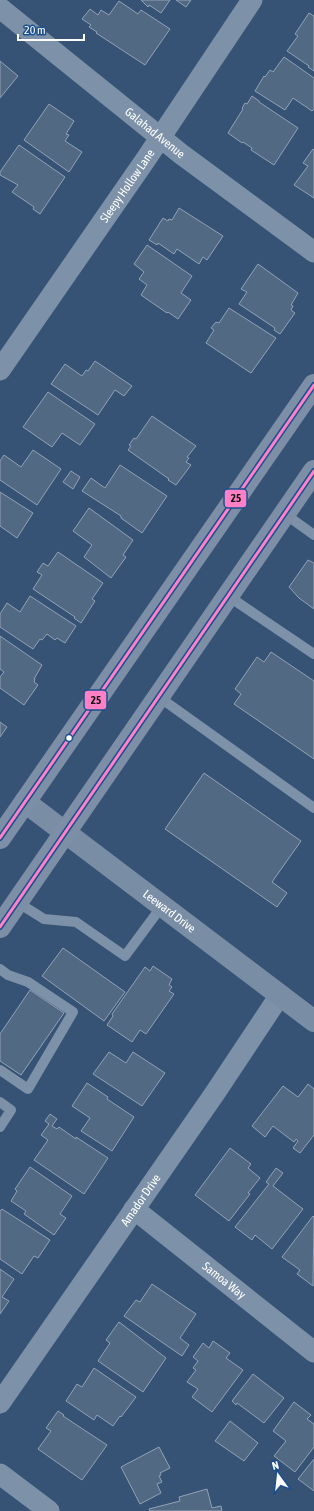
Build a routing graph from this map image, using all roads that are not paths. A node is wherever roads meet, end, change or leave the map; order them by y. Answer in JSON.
{"nodes":[{"id":1,"x":252,"y":0,"type":"edge"},
{"id":2,"x":0,"y":8,"type":"edge"},
{"id":3,"x":160,"y":137,"type":"junction"},
{"id":4,"x":314,"y":252,"type":"edge"},
{"id":5,"x":0,"y":370,"type":"edge"},
{"id":6,"x":314,"y":384,"type":"edge"},
{"id":7,"x":314,"y":472,"type":"edge"},
{"id":8,"x":285,"y":514,"type":"junction"},
{"id":9,"x":314,"y":535,"type":"edge"},
{"id":10,"x":228,"y":596,"type":"junction"},
{"id":11,"x":314,"y":654,"type":"edge"},
{"id":12,"x":159,"y":696,"type":"junction"},
{"id":13,"x":25,"y":802,"type":"junction"},
{"id":14,"x":314,"y":808,"type":"edge"},
{"id":15,"x":65,"y":832,"type":"junction"},
{"id":16,"x":0,"y":838,"type":"edge"},
{"id":17,"x":17,"y":902,"type":"junction"},
{"id":18,"x":162,"y":906,"type":"junction"},
{"id":19,"x":0,"y":927,"type":"edge"},
{"id":20,"x":0,"y":969,"type":"edge"},
{"id":21,"x":280,"y":995,"type":"junction"},
{"id":22,"x":314,"y":1021,"type":"edge"},
{"id":23,"x":0,"y":1070,"type":"edge"},
{"id":24,"x":0,"y":1102,"type":"edge"},
{"id":25,"x":0,"y":1127,"type":"edge"},
{"id":26,"x":134,"y":1209,"type":"junction"},
{"id":27,"x":314,"y":1352,"type":"edge"},
{"id":28,"x":0,"y":1403,"type":"edge"},
{"id":29,"x":0,"y":1474,"type":"edge"},
{"id":30,"x":49,"y":1511,"type":"edge"}],
"edges":[{"from":1,"to":3,"type":"street","name":"Sleepy Hollow Lane"},
{"from":2,"to":3,"type":"street","name":"Galahad Avenue"},
{"from":3,"to":4,"type":"street","name":"Galahad Avenue"},
{"from":3,"to":5,"type":"street","name":"Sleepy Hollow Lane"},
{"from":6,"to":13,"type":"main road"},
{"from":7,"to":8,"type":"main road"},
{"from":8,"to":9,"type":"lane"},
{"from":8,"to":10,"type":"main road"},
{"from":10,"to":11,"type":"lane"},
{"from":10,"to":12,"type":"main road"},
{"from":12,"to":14,"type":"lane"},
{"from":12,"to":15,"type":"main road"},
{"from":13,"to":15,"type":"street","name":"Leeward Drive"},
{"from":13,"to":16,"type":"main road"},
{"from":15,"to":17,"type":"main road"},
{"from":15,"to":18,"type":"street","name":"Leeward Drive"},
{"from":17,"to":18,"type":"lane"},
{"from":17,"to":19,"type":"main road"},
{"from":18,"to":21,"type":"street","name":"Leeward Drive"},
{"from":20,"to":23,"type":"lane"},
{"from":21,"to":22,"type":"street","name":"Leeward Drive"},
{"from":21,"to":26,"type":"street","name":"Amador Drive"},
{"from":24,"to":25,"type":"lane"},
{"from":26,"to":27,"type":"street","name":"Samoa Way"},
{"from":26,"to":28,"type":"street","name":"Amador Drive"},
{"from":29,"to":30,"type":"street"}]}
